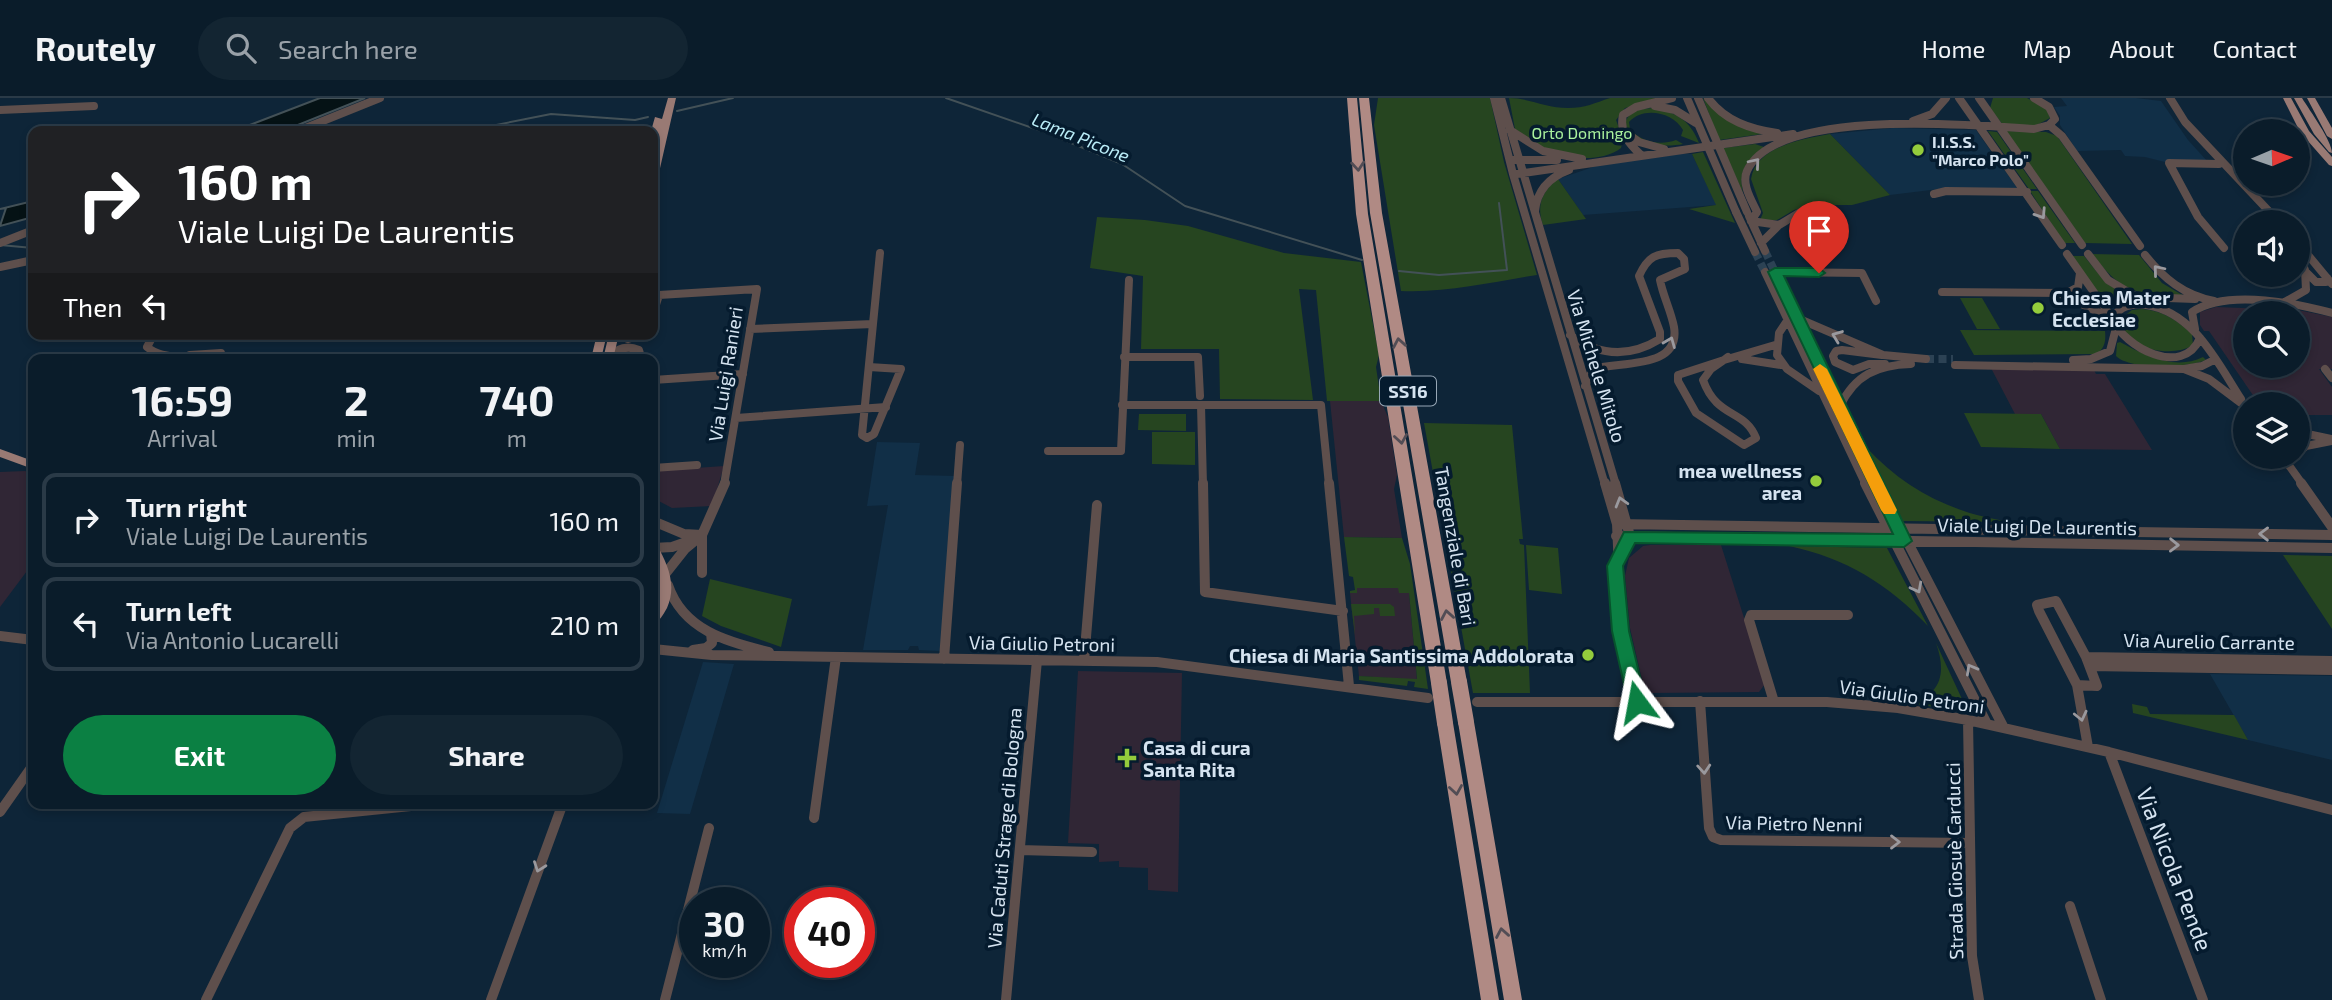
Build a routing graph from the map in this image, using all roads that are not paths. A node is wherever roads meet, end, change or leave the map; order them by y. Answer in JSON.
{"nodes":[{"id":1,"x":380,"y":98,"type":"edge"},
{"id":2,"x":664,"y":98,"type":"edge"},
{"id":3,"x":672,"y":98,"type":"edge"},
{"id":4,"x":1352,"y":98,"type":"edge"},
{"id":5,"x":1364,"y":98,"type":"edge"},
{"id":6,"x":1371,"y":98,"type":"edge"},
{"id":7,"x":1494,"y":98,"type":"edge"},
{"id":8,"x":1501,"y":98,"type":"edge"},
{"id":9,"x":1671,"y":98,"type":"edge"},
{"id":10,"x":1687,"y":98,"type":"edge"},
{"id":11,"x":1698,"y":98,"type":"edge"},
{"id":12,"x":1708,"y":98,"type":"edge"},
{"id":13,"x":1946,"y":98,"type":"edge"},
{"id":14,"x":1959,"y":98,"type":"edge"},
{"id":15,"x":2034,"y":98,"type":"edge"},
{"id":16,"x":2168,"y":98,"type":"edge"},
{"id":17,"x":2287,"y":98,"type":"edge"},
{"id":18,"x":2298,"y":98,"type":"edge"},
{"id":19,"x":2310,"y":99,"type":"edge"},
{"id":20,"x":1983,"y":100,"type":"edge"},
{"id":21,"x":94,"y":106,"type":"dead end"},
{"id":22,"x":1644,"y":106,"type":"junction"},
{"id":23,"x":0,"y":110,"type":"edge"},
{"id":24,"x":1366,"y":114,"type":"junction"},
{"id":25,"x":1696,"y":122,"type":"junction"},
{"id":26,"x":1903,"y":124,"type":"junction"},
{"id":27,"x":2049,"y":125,"type":"junction"},
{"id":28,"x":310,"y":126,"type":"edge"},
{"id":29,"x":657,"y":126,"type":"edge"},
{"id":30,"x":1979,"y":126,"type":"junction"},
{"id":31,"x":1999,"y":127,"type":"junction"},
{"id":32,"x":1508,"y":128,"type":"junction"},
{"id":33,"x":1811,"y":131,"type":"junction"},
{"id":34,"x":1798,"y":133,"type":"junction"},
{"id":35,"x":2332,"y":136,"type":"edge"},
{"id":36,"x":1629,"y":139,"type":"junction"},
{"id":37,"x":1678,"y":150,"type":"junction"},
{"id":38,"x":2332,"y":150,"type":"edge"},
{"id":39,"x":1641,"y":155,"type":"junction"},
{"id":40,"x":658,"y":156,"type":"edge"},
{"id":41,"x":1609,"y":159,"type":"junction"},
{"id":42,"x":1514,"y":160,"type":"junction"},
{"id":43,"x":1596,"y":161,"type":"junction"},
{"id":44,"x":2332,"y":163,"type":"edge"},
{"id":45,"x":2218,"y":164,"type":"junction"},
{"id":46,"x":1517,"y":174,"type":"junction"},
{"id":47,"x":2026,"y":192,"type":"junction"},
{"id":48,"x":1934,"y":194,"type":"dead end"},
{"id":49,"x":1804,"y":210,"type":"dead end"},
{"id":50,"x":2262,"y":210,"type":"edge"},
{"id":51,"x":2268,"y":210,"type":"edge"},
{"id":52,"x":1749,"y":216,"type":"junction"},
{"id":53,"x":1535,"y":218,"type":"junction"},
{"id":54,"x":1779,"y":225,"type":"junction"},
{"id":55,"x":28,"y":230,"type":"edge"},
{"id":56,"x":28,"y":231,"type":"edge"},
{"id":57,"x":0,"y":237,"type":"edge"},
{"id":58,"x":0,"y":243,"type":"edge"},
{"id":59,"x":2062,"y":245,"type":"dead end"},
{"id":60,"x":2082,"y":246,"type":"dead end"},
{"id":61,"x":2140,"y":246,"type":"dead end"},
{"id":62,"x":2224,"y":248,"type":"dead end"},
{"id":63,"x":1755,"y":252,"type":"tunnel mouth"},
{"id":64,"x":880,"y":253,"type":"dead end"},
{"id":65,"x":2067,"y":254,"type":"dead end"},
{"id":66,"x":2088,"y":254,"type":"dead end"},
{"id":67,"x":2146,"y":255,"type":"dead end"},
{"id":68,"x":2310,"y":257,"type":"edge"},
{"id":69,"x":28,"y":261,"type":"edge"},
{"id":70,"x":0,"y":267,"type":"edge"},
{"id":71,"x":2080,"y":273,"type":"junction"},
{"id":72,"x":2310,"y":279,"type":"edge"},
{"id":73,"x":1129,"y":281,"type":"dead end"},
{"id":74,"x":2330,"y":281,"type":"edge"},
{"id":75,"x":2306,"y":287,"type":"joint"},
{"id":76,"x":2310,"y":287,"type":"edge"},
{"id":77,"x":2332,"y":291,"type":"edge"},
{"id":78,"x":1942,"y":292,"type":"dead end"},
{"id":79,"x":2060,"y":293,"type":"junction"},
{"id":80,"x":2139,"y":297,"type":"junction"},
{"id":81,"x":658,"y":298,"type":"edge"},
{"id":82,"x":2196,"y":301,"type":"junction"},
{"id":83,"x":2233,"y":301,"type":"edge"},
{"id":84,"x":2286,"y":301,"type":"edge"},
{"id":85,"x":1876,"y":302,"type":"dead end"},
{"id":86,"x":2332,"y":303,"type":"edge"},
{"id":87,"x":2149,"y":305,"type":"junction"},
{"id":88,"x":2310,"y":306,"type":"edge"},
{"id":89,"x":2315,"y":307,"type":"junction"},
{"id":90,"x":2096,"y":312,"type":"junction"},
{"id":91,"x":2332,"y":313,"type":"edge"},
{"id":92,"x":1791,"y":318,"type":"junction"},
{"id":93,"x":2112,"y":318,"type":"junction"},
{"id":94,"x":873,"y":324,"type":"junction"},
{"id":95,"x":2116,"y":328,"type":"junction"},
{"id":96,"x":750,"y":329,"type":"junction"},
{"id":97,"x":2198,"y":334,"type":"junction"},
{"id":98,"x":1570,"y":335,"type":"junction"},
{"id":99,"x":150,"y":340,"type":"edge"},
{"id":100,"x":1774,"y":345,"type":"junction"},
{"id":101,"x":2111,"y":347,"type":"junction"},
{"id":102,"x":221,"y":353,"type":"edge"},
{"id":103,"x":156,"y":354,"type":"edge"},
{"id":104,"x":215,"y":354,"type":"edge"},
{"id":105,"x":607,"y":354,"type":"edge"},
{"id":106,"x":640,"y":354,"type":"edge"},
{"id":107,"x":1124,"y":357,"type":"junction"},
{"id":108,"x":1728,"y":357,"type":"junction"},
{"id":109,"x":1754,"y":357,"type":"junction"},
{"id":110,"x":1884,"y":359,"type":"junction"},
{"id":111,"x":2214,"y":360,"type":"junction"},
{"id":112,"x":1927,"y":361,"type":"tunnel mouth"},
{"id":113,"x":1781,"y":365,"type":"junction"},
{"id":114,"x":869,"y":367,"type":"junction"},
{"id":115,"x":2131,"y":367,"type":"junction"},
{"id":116,"x":2183,"y":369,"type":"junction"},
{"id":117,"x":2325,"y":369,"type":"dead end"},
{"id":118,"x":743,"y":374,"type":"junction"},
{"id":119,"x":2332,"y":378,"type":"edge"},
{"id":120,"x":658,"y":380,"type":"edge"},
{"id":121,"x":1586,"y":386,"type":"junction"},
{"id":122,"x":2236,"y":392,"type":"edge"},
{"id":123,"x":1821,"y":393,"type":"junction"},
{"id":124,"x":2233,"y":396,"type":"edge"},
{"id":125,"x":1833,"y":397,"type":"junction"},
{"id":126,"x":1200,"y":401,"type":"junction"},
{"id":127,"x":1122,"y":405,"type":"junction"},
{"id":128,"x":1840,"y":406,"type":"junction"},
{"id":129,"x":886,"y":407,"type":"junction"},
{"id":130,"x":864,"y":411,"type":"junction"},
{"id":131,"x":736,"y":418,"type":"junction"},
{"id":132,"x":2310,"y":435,"type":"edge"},
{"id":133,"x":2332,"y":440,"type":"edge"},
{"id":134,"x":960,"y":445,"type":"dead end"},
{"id":135,"x":2310,"y":445,"type":"edge"},
{"id":136,"x":1048,"y":451,"type":"dead end"},
{"id":137,"x":0,"y":453,"type":"edge"},
{"id":138,"x":28,"y":463,"type":"edge"},
{"id":139,"x":697,"y":465,"type":"dead end"},
{"id":140,"x":658,"y":468,"type":"edge"},
{"id":141,"x":2292,"y":470,"type":"edge"},
{"id":142,"x":1097,"y":505,"type":"dead end"},
{"id":143,"x":658,"y":524,"type":"edge"},
{"id":144,"x":1622,"y":524,"type":"junction"},
{"id":145,"x":2332,"y":527,"type":"edge"},
{"id":146,"x":1886,"y":528,"type":"junction"},
{"id":147,"x":1898,"y":528,"type":"junction"},
{"id":148,"x":702,"y":535,"type":"junction"},
{"id":149,"x":2332,"y":535,"type":"edge"},
{"id":150,"x":1616,"y":536,"type":"junction"},
{"id":151,"x":1630,"y":536,"type":"junction"},
{"id":152,"x":1892,"y":540,"type":"junction"},
{"id":153,"x":1904,"y":541,"type":"junction"},
{"id":154,"x":658,"y":548,"type":"edge"},
{"id":155,"x":2332,"y":548,"type":"edge"},
{"id":156,"x":658,"y":558,"type":"edge"},
{"id":157,"x":1615,"y":566,"type":"junction"},
{"id":158,"x":702,"y":573,"type":"dead end"},
{"id":159,"x":667,"y":577,"type":"junction"},
{"id":160,"x":658,"y":610,"type":"edge"},
{"id":161,"x":1343,"y":611,"type":"junction"},
{"id":162,"x":1848,"y":615,"type":"dead end"},
{"id":163,"x":711,"y":633,"type":"junction"},
{"id":164,"x":0,"y":636,"type":"edge"},
{"id":165,"x":28,"y":639,"type":"edge"},
{"id":166,"x":658,"y":649,"type":"edge"},
{"id":167,"x":685,"y":651,"type":"junction"},
{"id":168,"x":786,"y":657,"type":"junction"},
{"id":169,"x":836,"y":657,"type":"junction"},
{"id":170,"x":944,"y":659,"type":"junction"},
{"id":171,"x":1037,"y":660,"type":"junction"},
{"id":172,"x":1084,"y":661,"type":"junction"},
{"id":173,"x":2088,"y":661,"type":"junction"},
{"id":174,"x":2332,"y":661,"type":"edge"},
{"id":175,"x":2332,"y":670,"type":"edge"},
{"id":176,"x":2077,"y":685,"type":"junction"},
{"id":177,"x":1349,"y":686,"type":"junction"},
{"id":178,"x":1428,"y":698,"type":"dead end"},
{"id":179,"x":1700,"y":701,"type":"junction"},
{"id":180,"x":1477,"y":702,"type":"dead end"},
{"id":181,"x":1637,"y":702,"type":"junction"},
{"id":182,"x":1774,"y":702,"type":"junction"},
{"id":183,"x":1968,"y":720,"type":"junction"},
{"id":184,"x":1987,"y":724,"type":"junction"},
{"id":185,"x":2004,"y":728,"type":"junction"},
{"id":186,"x":2088,"y":747,"type":"junction"},
{"id":187,"x":2109,"y":752,"type":"junction"},
{"id":188,"x":28,"y":772,"type":"edge"},
{"id":189,"x":382,"y":809,"type":"edge"},
{"id":190,"x":560,"y":809,"type":"edge"},
{"id":191,"x":2332,"y":810,"type":"edge"},
{"id":192,"x":0,"y":812,"type":"edge"},
{"id":193,"x":814,"y":818,"type":"dead end"},
{"id":194,"x":709,"y":828,"type":"dead end"},
{"id":195,"x":1970,"y":842,"type":"junction"},
{"id":196,"x":1020,"y":850,"type":"junction"},
{"id":197,"x":1093,"y":852,"type":"dead end"},
{"id":198,"x":2070,"y":906,"type":"dead end"},
{"id":199,"x":206,"y":1000,"type":"edge"},
{"id":200,"x":491,"y":1000,"type":"edge"},
{"id":201,"x":665,"y":1000,"type":"edge"},
{"id":202,"x":1006,"y":1000,"type":"edge"},
{"id":203,"x":1490,"y":1000,"type":"edge"},
{"id":204,"x":1513,"y":1000,"type":"edge"},
{"id":205,"x":1979,"y":1000,"type":"edge"},
{"id":206,"x":2101,"y":1000,"type":"edge"},
{"id":207,"x":2203,"y":1000,"type":"edge"}],
"edges":[{"from":1,"to":28,"type":"street"},
{"from":2,"to":29,"type":"main road"},
{"from":3,"to":40,"type":"main road"},
{"from":4,"to":203,"type":"highway","name":"Tangenziale di Bari","number":"SS16","one_way":true,"bridge":true},
{"from":5,"to":24,"type":"highway","name":"Tangenziale di Bari","number":"SS16"},
{"from":6,"to":24,"type":"highway"},
{"from":7,"to":42,"type":"street"},
{"from":8,"to":32,"type":"street"},
{"from":9,"to":22,"type":"street"},
{"from":10,"to":25,"type":"street","bridge":true},
{"from":11,"to":52,"type":"street","bridge":true},
{"from":12,"to":34,"type":"street"},
{"from":13,"to":26,"type":"street"},
{"from":14,"to":30,"type":"street"},
{"from":15,"to":27,"type":"street"},
{"from":16,"to":45,"type":"street"},
{"from":16,"to":51,"type":"street"},
{"from":17,"to":44,"type":"main road"},
{"from":18,"to":38,"type":"main road"},
{"from":19,"to":35,"type":"main road"},
{"from":20,"to":31,"type":"street"},
{"from":21,"to":23,"type":"street"},
{"from":22,"to":25,"type":"street"},
{"from":22,"to":36,"type":"street"},
{"from":204,"to":24,"type":"highway","name":"Tangenziale di Bari","number":"SS16","one_way":true,"bridge":true},
{"from":25,"to":63,"type":"street","bridge":true},
{"from":26,"to":30,"type":"street"},
{"from":26,"to":33,"type":"street"},
{"from":27,"to":31,"type":"street"},
{"from":27,"to":61,"type":"street"},
{"from":30,"to":31,"type":"street"},
{"from":30,"to":47,"type":"street"},
{"from":31,"to":60,"type":"street"},
{"from":32,"to":42,"type":"street"},
{"from":32,"to":43,"type":"street"},
{"from":33,"to":34,"type":"street"},
{"from":52,"to":33,"type":"street","one_way":true},
{"from":34,"to":37,"type":"street"},
{"from":36,"to":37,"type":"street"},
{"from":36,"to":39,"type":"street"},
{"from":36,"to":41,"type":"street"},
{"from":37,"to":39,"type":"street"},
{"from":39,"to":41,"type":"street"},
{"from":41,"to":43,"type":"street"},
{"from":42,"to":43,"type":"street"},
{"from":42,"to":46,"type":"street"},
{"from":43,"to":46,"type":"street"},
{"from":43,"to":53,"type":"street"},
{"from":45,"to":50,"type":"street"},
{"from":45,"to":62,"type":"street"},
{"from":46,"to":53,"type":"street","name":"Via Michele Mitolo"},
{"from":46,"to":144,"type":"street","name":"Via Michele Mitolo"},
{"from":47,"to":48,"type":"street"},
{"from":47,"to":59,"type":"street","one_way":true},
{"from":49,"to":54,"type":"street"},
{"from":52,"to":54,"type":"street"},
{"from":52,"to":54,"type":"street"},
{"from":53,"to":98,"type":"street","name":"Via Michele Mitolo"},
{"from":55,"to":57,"type":"street"},
{"from":56,"to":58,"type":"street"},
{"from":64,"to":94,"type":"street"},
{"from":65,"to":71,"type":"street"},
{"from":66,"to":80,"type":"street"},
{"from":82,"to":67,"type":"street","one_way":true},
{"from":68,"to":74,"type":"street"},
{"from":69,"to":70,"type":"street"},
{"from":71,"to":79,"type":"street"},
{"from":71,"to":93,"type":"street"},
{"from":72,"to":74,"type":"street"},
{"from":73,"to":107,"type":"street"},
{"from":75,"to":84,"type":"street"},
{"from":75,"to":89,"type":"street"},
{"from":76,"to":77,"type":"street"},
{"from":78,"to":79,"type":"street"},
{"from":79,"to":90,"type":"street"},
{"from":80,"to":82,"type":"street"},
{"from":80,"to":87,"type":"street"},
{"from":81,"to":96,"type":"street","name":"Via Luigi Ranieri"},
{"from":82,"to":83,"type":"street"},
{"from":82,"to":97,"type":"street"},
{"from":85,"to":92,"type":"street"},
{"from":86,"to":89,"type":"street"},
{"from":87,"to":93,"type":"street"},
{"from":87,"to":97,"type":"street"},
{"from":88,"to":89,"type":"street"},
{"from":89,"to":91,"type":"street"},
{"from":90,"to":93,"type":"street"},
{"from":90,"to":101,"type":"street"},
{"from":92,"to":100,"type":"street"},
{"from":110,"to":92,"type":"street","one_way":true},
{"from":92,"to":123,"type":"street"},
{"from":92,"to":125,"type":"street"},
{"from":93,"to":95,"type":"street"},
{"from":94,"to":96,"type":"street"},
{"from":94,"to":114,"type":"street"},
{"from":95,"to":97,"type":"street"},
{"from":95,"to":101,"type":"street"},
{"from":96,"to":118,"type":"street","name":"Via Luigi Ranieri"},
{"from":97,"to":111,"type":"street"},
{"from":98,"to":121,"type":"street","name":"Via Michele Mitolo"},
{"from":121,"to":98,"type":"street","one_way":true},
{"from":99,"to":103,"type":"street"},
{"from":100,"to":109,"type":"street"},
{"from":100,"to":113,"type":"street"},
{"from":101,"to":115,"type":"street"},
{"from":101,"to":115,"type":"street"},
{"from":102,"to":104,"type":"street"},
{"from":105,"to":106,"type":"street"},
{"from":107,"to":126,"type":"street"},
{"from":107,"to":127,"type":"street"},
{"from":108,"to":108,"type":"street"},
{"from":108,"to":109,"type":"street"},
{"from":109,"to":113,"type":"street"},
{"from":110,"to":110,"type":"street"},
{"from":110,"to":112,"type":"street"},
{"from":110,"to":128,"type":"street"},
{"from":111,"to":116,"type":"street"},
{"from":111,"to":122,"type":"street"},
{"from":113,"to":123,"type":"street"},
{"from":114,"to":129,"type":"street"},
{"from":114,"to":130,"type":"street"},
{"from":115,"to":116,"type":"street"},
{"from":116,"to":124,"type":"street"},
{"from":117,"to":119,"type":"street"},
{"from":118,"to":120,"type":"street"},
{"from":118,"to":131,"type":"street","name":"Via Luigi Ranieri"},
{"from":144,"to":121,"type":"street","name":"Via Michele Mitolo","one_way":true},
{"from":123,"to":125,"type":"street"},
{"from":123,"to":146,"type":"street"},
{"from":125,"to":128,"type":"street"},
{"from":126,"to":127,"type":"street"},
{"from":126,"to":161,"type":"street"},
{"from":126,"to":161,"type":"street"},
{"from":127,"to":136,"type":"street"},
{"from":128,"to":147,"type":"street"},
{"from":129,"to":130,"type":"street"},
{"from":129,"to":130,"type":"street"},
{"from":130,"to":131,"type":"street"},
{"from":131,"to":148,"type":"street","name":"Via Luigi Ranieri"},
{"from":132,"to":133,"type":"street"},
{"from":133,"to":135,"type":"street"},
{"from":134,"to":170,"type":"street"},
{"from":137,"to":138,"type":"main road"},
{"from":139,"to":140,"type":"street"},
{"from":141,"to":145,"type":"street"},
{"from":142,"to":172,"type":"street"},
{"from":143,"to":148,"type":"street"},
{"from":144,"to":146,"type":"street","name":"Viale Luigi De Laurentis"},
{"from":144,"to":150,"type":"street","name":"Via Michele Mitolo"},
{"from":144,"to":151,"type":"street","name":"Via Michele Mitolo"},
{"from":146,"to":147,"type":"street","name":"Viale Luigi De Laurentis"},
{"from":146,"to":152,"type":"street"},
{"from":149,"to":147,"type":"street","name":"Viale Luigi De Laurentis","one_way":true},
{"from":147,"to":153,"type":"street"},
{"from":148,"to":154,"type":"street"},
{"from":148,"to":158,"type":"street","name":"Via Luigi Ranieri"},
{"from":148,"to":159,"type":"street"},
{"from":150,"to":151,"type":"street","name":"Viale Luigi De Laurentis"},
{"from":150,"to":157,"type":"street","name":"Via Michele Mitolo"},
{"from":151,"to":152,"type":"street","name":"Viale Luigi De Laurentis"},
{"from":151,"to":157,"type":"street"},
{"from":152,"to":153,"type":"street","name":"Viale Luigi De Laurentis"},
{"from":152,"to":184,"type":"street","one_way":true},
{"from":153,"to":155,"type":"street","name":"Viale Luigi De Laurentis","one_way":true},
{"from":185,"to":153,"type":"street","one_way":true},
{"from":156,"to":159,"type":"main road"},
{"from":157,"to":181,"type":"street","name":"Via Michele Mitolo"},
{"from":159,"to":160,"type":"main road"},
{"from":159,"to":163,"type":"street"},
{"from":161,"to":177,"type":"street"},
{"from":162,"to":182,"type":"street"},
{"from":163,"to":167,"type":"street"},
{"from":163,"to":168,"type":"street"},
{"from":164,"to":165,"type":"street"},
{"from":166,"to":167,"type":"street","name":"Via Giulio Petroni"},
{"from":167,"to":168,"type":"street","name":"Via Giulio Petroni"},
{"from":168,"to":169,"type":"street","name":"Via Giulio Petroni"},
{"from":169,"to":170,"type":"street","name":"Via Giulio Petroni"},
{"from":169,"to":193,"type":"street"},
{"from":170,"to":171,"type":"street","name":"Via Giulio Petroni"},
{"from":171,"to":172,"type":"street","name":"Via Giulio Petroni"},
{"from":171,"to":196,"type":"street","name":"Via Caduti Strage di Bologna"},
{"from":172,"to":177,"type":"street","name":"Via Giulio Petroni"},
{"from":173,"to":174,"type":"street","name":"Via Aurelio Carrante"},
{"from":173,"to":175,"type":"street","name":"Via Aurelio Carrante"},
{"from":173,"to":176,"type":"street"},
{"from":173,"to":176,"type":"street"},
{"from":176,"to":186,"type":"street","one_way":true},
{"from":177,"to":178,"type":"street","name":"Via Giulio Petroni"},
{"from":179,"to":181,"type":"street","name":"Via Giulio Petroni"},
{"from":179,"to":182,"type":"street","name":"Via Giulio Petroni"},
{"from":179,"to":195,"type":"street","name":"Via Pietro Nenni","one_way":true},
{"from":180,"to":181,"type":"street","name":"Via Giulio Petroni"},
{"from":182,"to":183,"type":"street","name":"Via Giulio Petroni"},
{"from":183,"to":184,"type":"street","name":"Via Giulio Petroni"},
{"from":183,"to":195,"type":"street","name":"Strada Giosuè Carducci"},
{"from":184,"to":185,"type":"street","name":"Via Giulio Petroni"},
{"from":185,"to":186,"type":"street","name":"Via Giulio Petroni"},
{"from":186,"to":187,"type":"street","name":"Via Giulio Petroni"},
{"from":187,"to":191,"type":"street","name":"Via Giulio Petroni"},
{"from":187,"to":207,"type":"street","name":"Via Nicola Pende"},
{"from":188,"to":192,"type":"street"},
{"from":189,"to":199,"type":"street"},
{"from":190,"to":200,"type":"street","one_way":true},
{"from":194,"to":201,"type":"street"},
{"from":195,"to":205,"type":"street","name":"Strada Giosuè Carducci"},
{"from":196,"to":197,"type":"street"},
{"from":196,"to":202,"type":"street","name":"Via Caduti Strage di Bologna"},
{"from":198,"to":206,"type":"street"}]}
